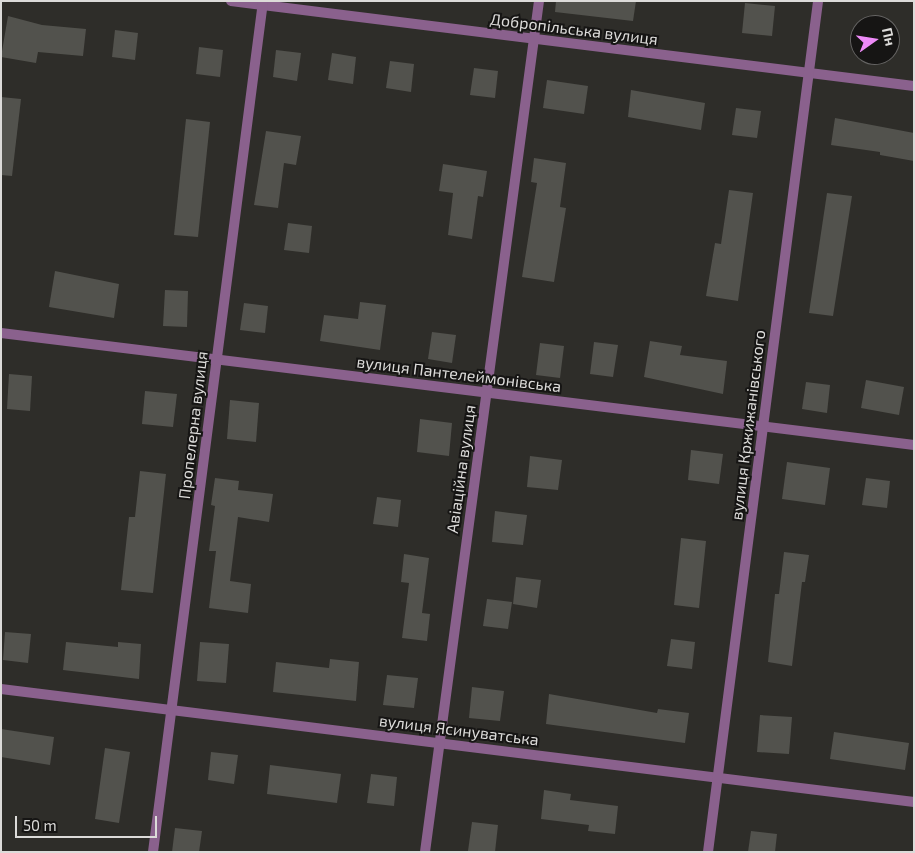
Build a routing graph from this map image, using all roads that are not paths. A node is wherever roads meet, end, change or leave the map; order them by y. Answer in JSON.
{"nodes":[{"id":1,"x":231,"y":1,"type":"edge"},
{"id":2,"x":539,"y":1,"type":"edge"},
{"id":3,"x":818,"y":1,"type":"edge"},
{"id":4,"x":262,"y":3,"type":"edge"},
{"id":5,"x":534,"y":39,"type":"junction"},
{"id":6,"x":809,"y":74,"type":"junction"},
{"id":7,"x":914,"y":86,"type":"edge"},
{"id":8,"x":1,"y":333,"type":"edge"},
{"id":9,"x":217,"y":359,"type":"junction"},
{"id":10,"x":486,"y":392,"type":"junction"},
{"id":11,"x":763,"y":426,"type":"junction"},
{"id":12,"x":914,"y":445,"type":"edge"},
{"id":13,"x":1,"y":689,"type":"edge"},
{"id":14,"x":171,"y":710,"type":"junction"},
{"id":15,"x":439,"y":743,"type":"junction"},
{"id":16,"x":718,"y":778,"type":"junction"},
{"id":17,"x":914,"y":802,"type":"edge"},
{"id":18,"x":153,"y":852,"type":"edge"},
{"id":19,"x":425,"y":852,"type":"edge"},
{"id":20,"x":708,"y":852,"type":"edge"}],
"edges":[{"from":1,"to":4,"type":"street","name":"Добропільська вулиця"},
{"from":2,"to":5,"type":"street","name":"Авіаційна вулиця"},
{"from":3,"to":6,"type":"street","name":"вулиця Кржижанівського"},
{"from":4,"to":5,"type":"street","name":"Добропільська вулиця"},
{"from":4,"to":9,"type":"street","name":"Пропелерна вулиця"},
{"from":5,"to":6,"type":"street","name":"Добропільська вулиця"},
{"from":5,"to":10,"type":"street","name":"Авіаційна вулиця"},
{"from":6,"to":7,"type":"street","name":"Добропільська вулиця"},
{"from":6,"to":11,"type":"street","name":"вулиця Кржижанівського"},
{"from":8,"to":9,"type":"street","name":"вулиця Пантелеймонівська"},
{"from":9,"to":10,"type":"street","name":"вулиця Пантелеймонівська"},
{"from":9,"to":14,"type":"street","name":"Пропелерна вулиця"},
{"from":10,"to":11,"type":"street","name":"вулиця Пантелеймонівська"},
{"from":10,"to":15,"type":"street","name":"Авіаційна вулиця"},
{"from":11,"to":12,"type":"street","name":"вулиця Пантелеймонівська"},
{"from":11,"to":16,"type":"street","name":"вулиця Кржижанівського"},
{"from":13,"to":14,"type":"street","name":"вулиця Ясинуватська"},
{"from":14,"to":15,"type":"street","name":"вулиця Ясинуватська"},
{"from":14,"to":18,"type":"street","name":"Пропелерна вулиця"},
{"from":15,"to":16,"type":"street","name":"вулиця Ясинуватська"},
{"from":15,"to":19,"type":"street","name":"Авіаційна вулиця"},
{"from":16,"to":17,"type":"street","name":"вулиця Ясинуватська"},
{"from":16,"to":20,"type":"street","name":"вулиця Кржижанівського"}]}
